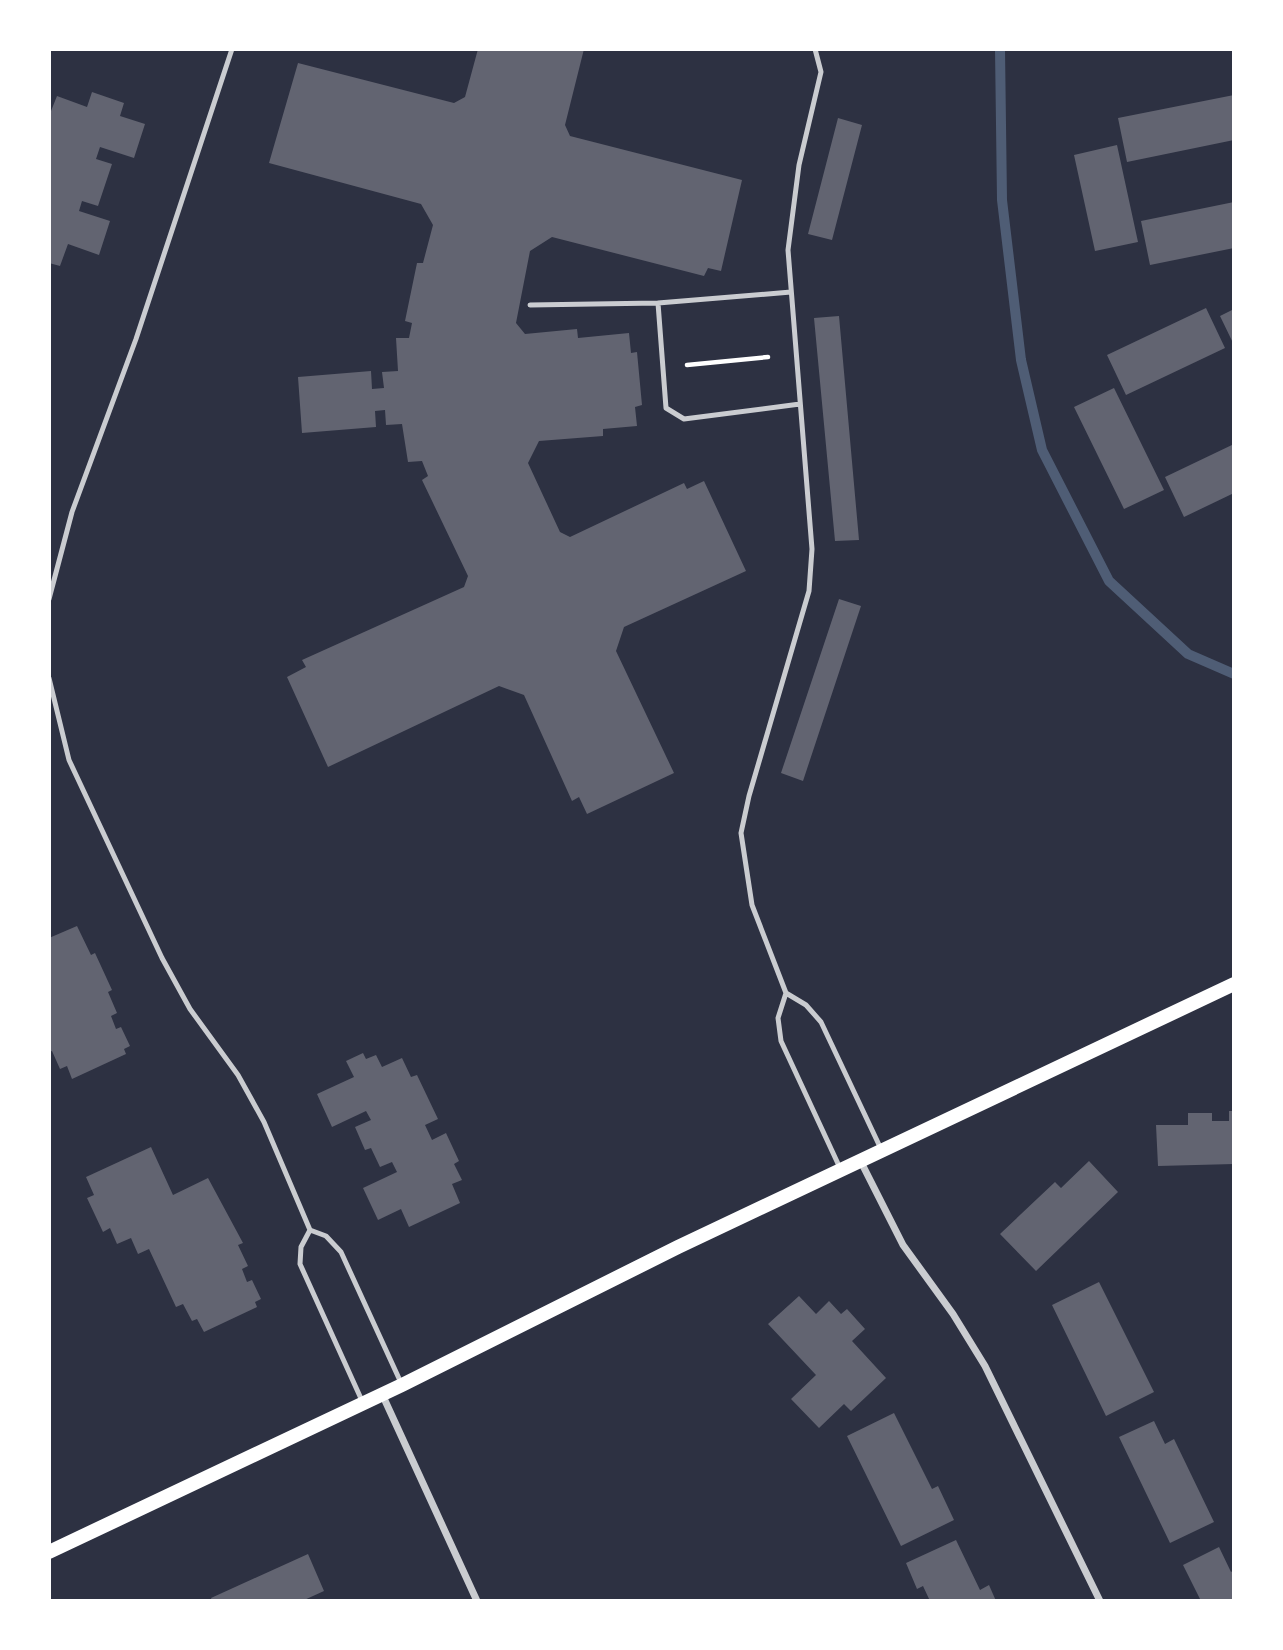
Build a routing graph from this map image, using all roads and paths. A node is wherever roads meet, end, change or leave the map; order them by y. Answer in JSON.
{"nodes":[{"id":1,"x":232,"y":49,"type":"edge"},
{"id":2,"x":816,"y":49,"type":"edge"},
{"id":3,"x":791,"y":292,"type":"junction"},
{"id":4,"x":658,"y":303,"type":"junction"},
{"id":5,"x":530,"y":305,"type":"dead end"},
{"id":6,"x":768,"y":357,"type":"dead end"},
{"id":7,"x":687,"y":365,"type":"dead end"},
{"id":8,"x":800,"y":404,"type":"junction"},
{"id":9,"x":49,"y":599,"type":"edge"},
{"id":10,"x":49,"y":678,"type":"edge"},
{"id":11,"x":1234,"y":984,"type":"edge"},
{"id":12,"x":786,"y":993,"type":"junction"},
{"id":13,"x":882,"y":1150,"type":"junction"},
{"id":14,"x":860,"y":1160,"type":"junction"},
{"id":15,"x":841,"y":1169,"type":"junction"},
{"id":16,"x":310,"y":1230,"type":"junction"},
{"id":17,"x":402,"y":1385,"type":"junction"},
{"id":18,"x":382,"y":1394,"type":"junction"},
{"id":19,"x":363,"y":1403,"type":"junction"},
{"id":20,"x":49,"y":1552,"type":"edge"},
{"id":21,"x":477,"y":1601,"type":"edge"},
{"id":22,"x":1100,"y":1601,"type":"edge"}],
"edges":[{"from":1,"to":9,"type":"lane"},
{"from":2,"to":3,"type":"lane"},
{"from":3,"to":4,"type":"lane"},
{"from":3,"to":8,"type":"lane"},
{"from":4,"to":5,"type":"lane"},
{"from":4,"to":8,"type":"lane"},
{"from":6,"to":7,"type":"path"},
{"from":8,"to":12,"type":"lane"},
{"from":10,"to":16,"type":"lane"},
{"from":11,"to":13,"type":"main road"},
{"from":12,"to":13,"type":"lane"},
{"from":12,"to":15,"type":"lane"},
{"from":13,"to":14,"type":"main road"},
{"from":14,"to":15,"type":"main road"},
{"from":14,"to":22,"type":"street"},
{"from":15,"to":17,"type":"main road"},
{"from":16,"to":17,"type":"lane"},
{"from":16,"to":19,"type":"lane"},
{"from":17,"to":18,"type":"main road"},
{"from":18,"to":19,"type":"main road"},
{"from":18,"to":21,"type":"street"},
{"from":19,"to":20,"type":"main road"}]}
